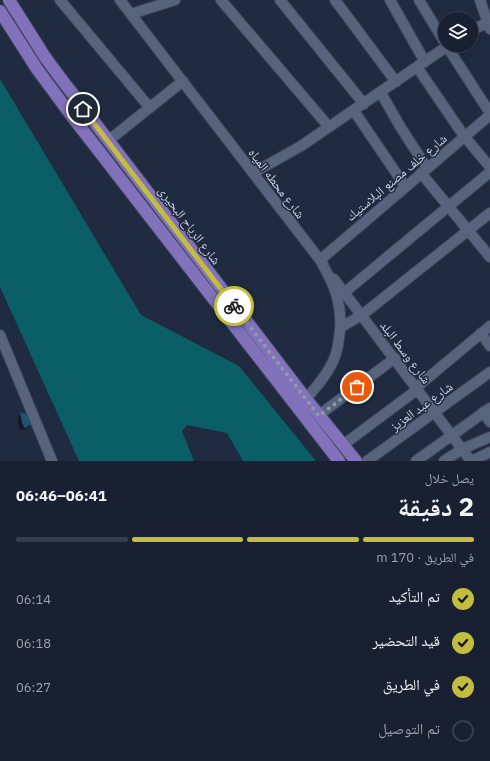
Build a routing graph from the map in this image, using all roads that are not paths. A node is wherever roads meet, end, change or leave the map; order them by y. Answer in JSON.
{"nodes":[{"id":1,"x":9,"y":0,"type":"edge"},
{"id":2,"x":60,"y":0,"type":"edge"},
{"id":3,"x":120,"y":0,"type":"edge"},
{"id":4,"x":175,"y":0,"type":"edge"},
{"id":5,"x":221,"y":0,"type":"edge"},
{"id":6,"x":280,"y":0,"type":"edge"},
{"id":7,"x":335,"y":0,"type":"edge"},
{"id":8,"x":390,"y":0,"type":"edge"},
{"id":9,"x":419,"y":0,"type":"edge"},
{"id":10,"x":480,"y":0,"type":"edge"},
{"id":11,"x":0,"y":10,"type":"edge"},
{"id":12,"x":131,"y":14,"type":"junction"},
{"id":13,"x":489,"y":24,"type":"edge"},
{"id":14,"x":478,"y":28,"type":"edge"},
{"id":15,"x":438,"y":31,"type":"edge"},
{"id":16,"x":438,"y":52,"type":"edge"},
{"id":17,"x":451,"y":52,"type":"edge"},
{"id":18,"x":421,"y":64,"type":"junction"},
{"id":19,"x":183,"y":81,"type":"junction"},
{"id":20,"x":396,"y":82,"type":"junction"},
{"id":21,"x":381,"y":93,"type":"junction"},
{"id":22,"x":364,"y":104,"type":"junction"},
{"id":23,"x":150,"y":108,"type":"junction"},
{"id":24,"x":354,"y":111,"type":"junction"},
{"id":25,"x":490,"y":114,"type":"edge"},
{"id":26,"x":329,"y":127,"type":"junction"},
{"id":27,"x":464,"y":136,"type":"junction"},
{"id":28,"x":108,"y":141,"type":"junction"},
{"id":29,"x":490,"y":167,"type":"edge"},
{"id":30,"x":424,"y":170,"type":"junction"},
{"id":31,"x":490,"y":172,"type":"edge"},
{"id":32,"x":253,"y":173,"type":"junction"},
{"id":33,"x":405,"y":186,"type":"junction"},
{"id":34,"x":448,"y":206,"type":"junction"},
{"id":35,"x":490,"y":213,"type":"edge"},
{"id":36,"x":468,"y":231,"type":"junction"},
{"id":37,"x":490,"y":240,"type":"edge"},
{"id":38,"x":482,"y":247,"type":"junction"},
{"id":39,"x":490,"y":257,"type":"edge"},
{"id":40,"x":320,"y":260,"type":"junction"},
{"id":41,"x":345,"y":292,"type":"junction"},
{"id":42,"x":362,"y":315,"type":"junction"},
{"id":43,"x":490,"y":326,"type":"edge"},
{"id":44,"x":341,"y":327,"type":"junction"},
{"id":45,"x":481,"y":333,"type":"junction"},
{"id":46,"x":0,"y":335,"type":"edge"},
{"id":47,"x":490,"y":346,"type":"edge"},
{"id":48,"x":395,"y":358,"type":"junction"},
{"id":49,"x":490,"y":372,"type":"edge"},
{"id":50,"x":417,"y":388,"type":"junction"},
{"id":51,"x":306,"y":399,"type":"junction"},
{"id":52,"x":487,"y":410,"type":"edge"},
{"id":53,"x":435,"y":412,"type":"junction"},
{"id":54,"x":319,"y":416,"type":"junction"},
{"id":55,"x":490,"y":422,"type":"edge"},
{"id":56,"x":452,"y":435,"type":"junction"},
{"id":57,"x":490,"y":437,"type":"edge"},
{"id":58,"x":343,"y":445,"type":"junction"},
{"id":59,"x":462,"y":449,"type":"junction"},
{"id":60,"x":490,"y":452,"type":"edge"},
{"id":61,"x":52,"y":461,"type":"edge"},
{"id":62,"x":339,"y":461,"type":"edge"},
{"id":63,"x":356,"y":461,"type":"edge"},
{"id":64,"x":367,"y":461,"type":"edge"},
{"id":65,"x":416,"y":461,"type":"edge"},
{"id":66,"x":444,"y":461,"type":"edge"},
{"id":67,"x":472,"y":461,"type":"edge"}],
"edges":[{"from":1,"to":28,"type":"main road","name":"شارع الرياح البحيرى"},
{"from":2,"to":23,"type":"street"},
{"from":3,"to":12,"type":"street","name":"شارع محطه المياه"},
{"from":4,"to":12,"type":"street"},
{"from":5,"to":26,"type":"street"},
{"from":6,"to":22,"type":"street"},
{"from":7,"to":20,"type":"street"},
{"from":8,"to":18,"type":"street"},
{"from":9,"to":15,"type":"street"},
{"from":10,"to":13,"type":"street"},
{"from":11,"to":62,"type":"main road","name":"شارع الرياح البحيرى"},
{"from":12,"to":19,"type":"street","name":"شارع محطه المياه"},
{"from":13,"to":14,"type":"street"},
{"from":16,"to":18,"type":"street"},
{"from":17,"to":25,"type":"street"},
{"from":18,"to":20,"type":"street"},
{"from":18,"to":27,"type":"street"},
{"from":19,"to":23,"type":"street"},
{"from":19,"to":32,"type":"street","name":"شارع محطه المياه"},
{"from":20,"to":21,"type":"street"},
{"from":21,"to":22,"type":"street"},
{"from":21,"to":30,"type":"street"},
{"from":22,"to":24,"type":"street"},
{"from":23,"to":28,"type":"street"},
{"from":24,"to":26,"type":"street"},
{"from":24,"to":33,"type":"street"},
{"from":25,"to":27,"type":"street","name":"شارع خلف مصنع البلاستيك"},
{"from":26,"to":32,"type":"street"},
{"from":27,"to":29,"type":"street"},
{"from":27,"to":30,"type":"street","name":"شارع خلف مصنع البلاستيك"},
{"from":28,"to":51,"type":"main road","name":"شارع الرياح البحيرى"},
{"from":30,"to":33,"type":"street","name":"شارع خلف مصنع البلاستيك"},
{"from":30,"to":34,"type":"street"},
{"from":31,"to":34,"type":"street"},
{"from":32,"to":40,"type":"street","name":"شارع محطه المياه"},
{"from":33,"to":40,"type":"street","name":"شارع خلف مصنع البلاستيك"},
{"from":34,"to":36,"type":"street"},
{"from":34,"to":41,"type":"street"},
{"from":35,"to":36,"type":"street"},
{"from":36,"to":38,"type":"street"},
{"from":36,"to":42,"type":"street"},
{"from":37,"to":38,"type":"street"},
{"from":38,"to":39,"type":"street"},
{"from":40,"to":41,"type":"street","name":"شارع وسط البلد"},
{"from":40,"to":44,"type":"street","name":"شارع محطه المياه"},
{"from":41,"to":42,"type":"street","name":"شارع وسط البلد"},
{"from":42,"to":44,"type":"street"},
{"from":42,"to":48,"type":"street","name":"شارع وسط البلد"},
{"from":43,"to":45,"type":"street"},
{"from":44,"to":51,"type":"street","name":"شارع محطه المياه"},
{"from":45,"to":47,"type":"street"},
{"from":45,"to":50,"type":"street"},
{"from":46,"to":61,"type":"street"},
{"from":48,"to":50,"type":"street","name":"شارع وسط البلد"},
{"from":48,"to":54,"type":"street"},
{"from":49,"to":53,"type":"street","name":"شارع عبد العزيز"},
{"from":50,"to":53,"type":"street","name":"شارع وسط البلد"},
{"from":50,"to":58,"type":"street"},
{"from":51,"to":54,"type":"main road","name":"شارع الرياح البحيرى"},
{"from":52,"to":55,"type":"street"},
{"from":52,"to":56,"type":"street"},
{"from":53,"to":56,"type":"street","name":"شارع وسط البلد"},
{"from":53,"to":64,"type":"street","name":"شارع عبد العزيز"},
{"from":54,"to":58,"type":"main road","name":"شارع الرياح البحيرى"},
{"from":56,"to":59,"type":"street","name":"شارع وسط البلد"},
{"from":56,"to":65,"type":"street"},
{"from":57,"to":59,"type":"street"},
{"from":58,"to":63,"type":"main road","name":"شارع الرياح البحيرى"},
{"from":59,"to":66,"type":"street"},
{"from":59,"to":67,"type":"street","name":"شارع وسط البلد"},
{"from":60,"to":67,"type":"street"}]}
